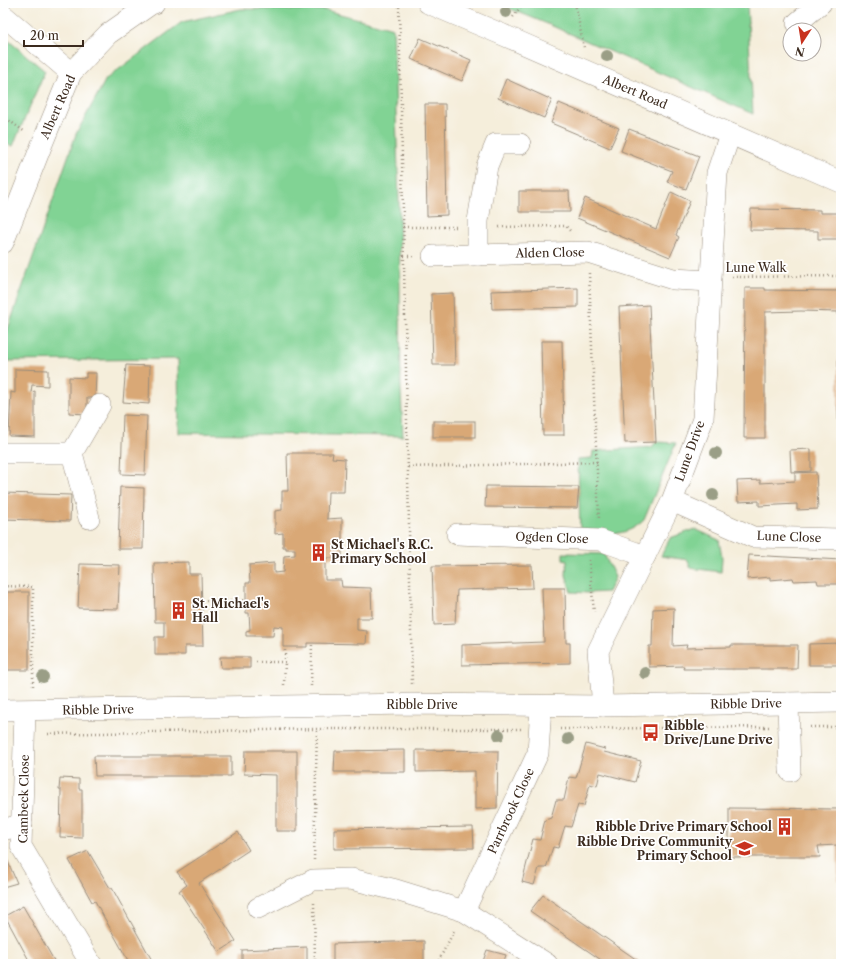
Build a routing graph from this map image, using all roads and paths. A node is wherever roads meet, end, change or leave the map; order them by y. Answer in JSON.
{"nodes":[{"id":1,"x":152,"y":3,"type":"edge"},
{"id":2,"x":399,"y":3,"type":"edge"},
{"id":3,"x":428,"y":3,"type":"edge"},
{"id":4,"x":575,"y":3,"type":"edge"},
{"id":5,"x":822,"y":10,"type":"edge"},
{"id":6,"x":3,"y":15,"type":"edge"},
{"id":7,"x":799,"y":22,"type":"edge"},
{"id":8,"x":71,"y":73,"type":"junction"},
{"id":9,"x":590,"y":73,"type":"junction"},
{"id":10,"x":3,"y":116,"type":"edge"},
{"id":11,"x":730,"y":134,"type":"junction"},
{"id":12,"x":42,"y":144,"type":"junction"},
{"id":13,"x":520,"y":144,"type":"dead end"},
{"id":14,"x":841,"y":182,"type":"edge"},
{"id":15,"x":403,"y":227,"type":"junction"},
{"id":16,"x":478,"y":227,"type":"junction"},
{"id":17,"x":3,"y":243,"type":"edge"},
{"id":18,"x":588,"y":252,"type":"junction"},
{"id":19,"x":478,"y":255,"type":"junction"},
{"id":20,"x":433,"y":256,"type":"dead end"},
{"id":21,"x":841,"y":276,"type":"edge"},
{"id":22,"x":711,"y":279,"type":"junction"},
{"id":23,"x":100,"y":404,"type":"dead end"},
{"id":24,"x":3,"y":452,"type":"edge"},
{"id":25,"x":72,"y":453,"type":"junction"},
{"id":26,"x":597,"y":462,"type":"junction"},
{"id":27,"x":408,"y":466,"type":"junction"},
{"id":28,"x":672,"y":501,"type":"junction"},
{"id":29,"x":89,"y":518,"type":"dead end"},
{"id":30,"x":456,"y":534,"type":"dead end"},
{"id":31,"x":841,"y":538,"type":"edge"},
{"id":32,"x":600,"y":540,"type":"junction"},
{"id":33,"x":645,"y":556,"type":"junction"},
{"id":34,"x":3,"y":586,"type":"edge"},
{"id":35,"x":246,"y":600,"type":"dead end"},
{"id":36,"x":202,"y":601,"type":"dead end"},
{"id":37,"x":594,"y":613,"type":"dead end"},
{"id":38,"x":312,"y":643,"type":"dead end"},
{"id":39,"x":285,"y":647,"type":"dead end"},
{"id":40,"x":256,"y":662,"type":"dead end"},
{"id":41,"x":285,"y":662,"type":"junction"},
{"id":42,"x":284,"y":687,"type":"dead end"},
{"id":43,"x":841,"y":702,"type":"edge"},
{"id":44,"x":788,"y":703,"type":"junction"},
{"id":45,"x":412,"y":704,"type":"junction"},
{"id":46,"x":318,"y":706,"type":"junction"},
{"id":47,"x":541,"y":706,"type":"junction"},
{"id":48,"x":604,"y":706,"type":"junction"},
{"id":49,"x":3,"y":710,"type":"edge"},
{"id":50,"x":29,"y":711,"type":"junction"},
{"id":51,"x":841,"y":726,"type":"edge"},
{"id":52,"x":788,"y":727,"type":"junction"},
{"id":53,"x":317,"y":729,"type":"junction"},
{"id":54,"x":540,"y":729,"type":"junction"},
{"id":55,"x":25,"y":734,"type":"junction"},
{"id":56,"x":790,"y":771,"type":"dead end"},
{"id":57,"x":12,"y":827,"type":"edge"},
{"id":58,"x":313,"y":880,"type":"junction"},
{"id":59,"x":258,"y":908,"type":"dead end"},
{"id":60,"x":464,"y":911,"type":"junction"},
{"id":61,"x":91,"y":964,"type":"edge"},
{"id":62,"x":315,"y":964,"type":"edge"},
{"id":63,"x":437,"y":964,"type":"edge"},
{"id":64,"x":547,"y":964,"type":"edge"}],
"edges":[{"from":1,"to":8,"type":"street","name":"Albert Road"},
{"from":2,"to":15,"type":"path"},
{"from":3,"to":9,"type":"street","name":"Albert Road"},
{"from":4,"to":9,"type":"path"},
{"from":5,"to":7,"type":"street"},
{"from":6,"to":8,"type":"street"},
{"from":8,"to":12,"type":"street","name":"Albert Road"},
{"from":9,"to":11,"type":"street","name":"Albert Road"},
{"from":10,"to":12,"type":"path"},
{"from":11,"to":14,"type":"street","name":"Albert Road"},
{"from":11,"to":22,"type":"street","name":"Lune Drive"},
{"from":12,"to":17,"type":"street","name":"Albert Road"},
{"from":13,"to":16,"type":"street"},
{"from":15,"to":16,"type":"path"},
{"from":15,"to":27,"type":"path"},
{"from":16,"to":18,"type":"path"},
{"from":16,"to":19,"type":"street"},
{"from":18,"to":19,"type":"street","name":"Alden Close"},
{"from":18,"to":22,"type":"street","name":"Alden Close"},
{"from":18,"to":26,"type":"path"},
{"from":19,"to":20,"type":"street","name":"Alden Close"},
{"from":21,"to":22,"type":"path","name":"Lune Walk"},
{"from":22,"to":28,"type":"street","name":"Lune Drive"},
{"from":23,"to":25,"type":"street"},
{"from":24,"to":25,"type":"street"},
{"from":25,"to":29,"type":"street"},
{"from":26,"to":27,"type":"path"},
{"from":26,"to":32,"type":"path"},
{"from":27,"to":45,"type":"path"},
{"from":28,"to":31,"type":"street","name":"Lune Close"},
{"from":28,"to":33,"type":"street","name":"Lune Drive"},
{"from":30,"to":32,"type":"street","name":"Ogden Close"},
{"from":32,"to":33,"type":"street","name":"Ogden Close"},
{"from":32,"to":37,"type":"path"},
{"from":33,"to":48,"type":"street","name":"Lune Drive"},
{"from":34,"to":50,"type":"path"},
{"from":35,"to":36,"type":"path"},
{"from":38,"to":46,"type":"path"},
{"from":39,"to":41,"type":"path"},
{"from":40,"to":41,"type":"path"},
{"from":41,"to":42,"type":"path"},
{"from":43,"to":44,"type":"street","name":"Ribble Drive"},
{"from":44,"to":48,"type":"street","name":"Ribble Drive"},
{"from":44,"to":52,"type":"street"},
{"from":45,"to":46,"type":"street","name":"Ribble Drive"},
{"from":45,"to":47,"type":"street","name":"Ribble Drive"},
{"from":46,"to":50,"type":"street","name":"Ribble Drive"},
{"from":46,"to":53,"type":"path"},
{"from":47,"to":48,"type":"street","name":"Ribble Drive"},
{"from":47,"to":54,"type":"street","name":"Parrbrook Close"},
{"from":49,"to":50,"type":"street","name":"Ribble Drive"},
{"from":50,"to":55,"type":"street","name":"Cambeck Close"},
{"from":51,"to":52,"type":"path"},
{"from":52,"to":54,"type":"path"},
{"from":52,"to":56,"type":"street"},
{"from":53,"to":54,"type":"path"},
{"from":53,"to":55,"type":"path"},
{"from":53,"to":58,"type":"path"},
{"from":54,"to":60,"type":"street","name":"Parrbrook Close"},
{"from":55,"to":57,"type":"street","name":"Cambeck Close"},
{"from":57,"to":61,"type":"street","name":"Cambeck Close"},
{"from":58,"to":59,"type":"street"},
{"from":58,"to":60,"type":"street"},
{"from":58,"to":62,"type":"path"},
{"from":60,"to":63,"type":"path"},
{"from":60,"to":64,"type":"street"}]}
